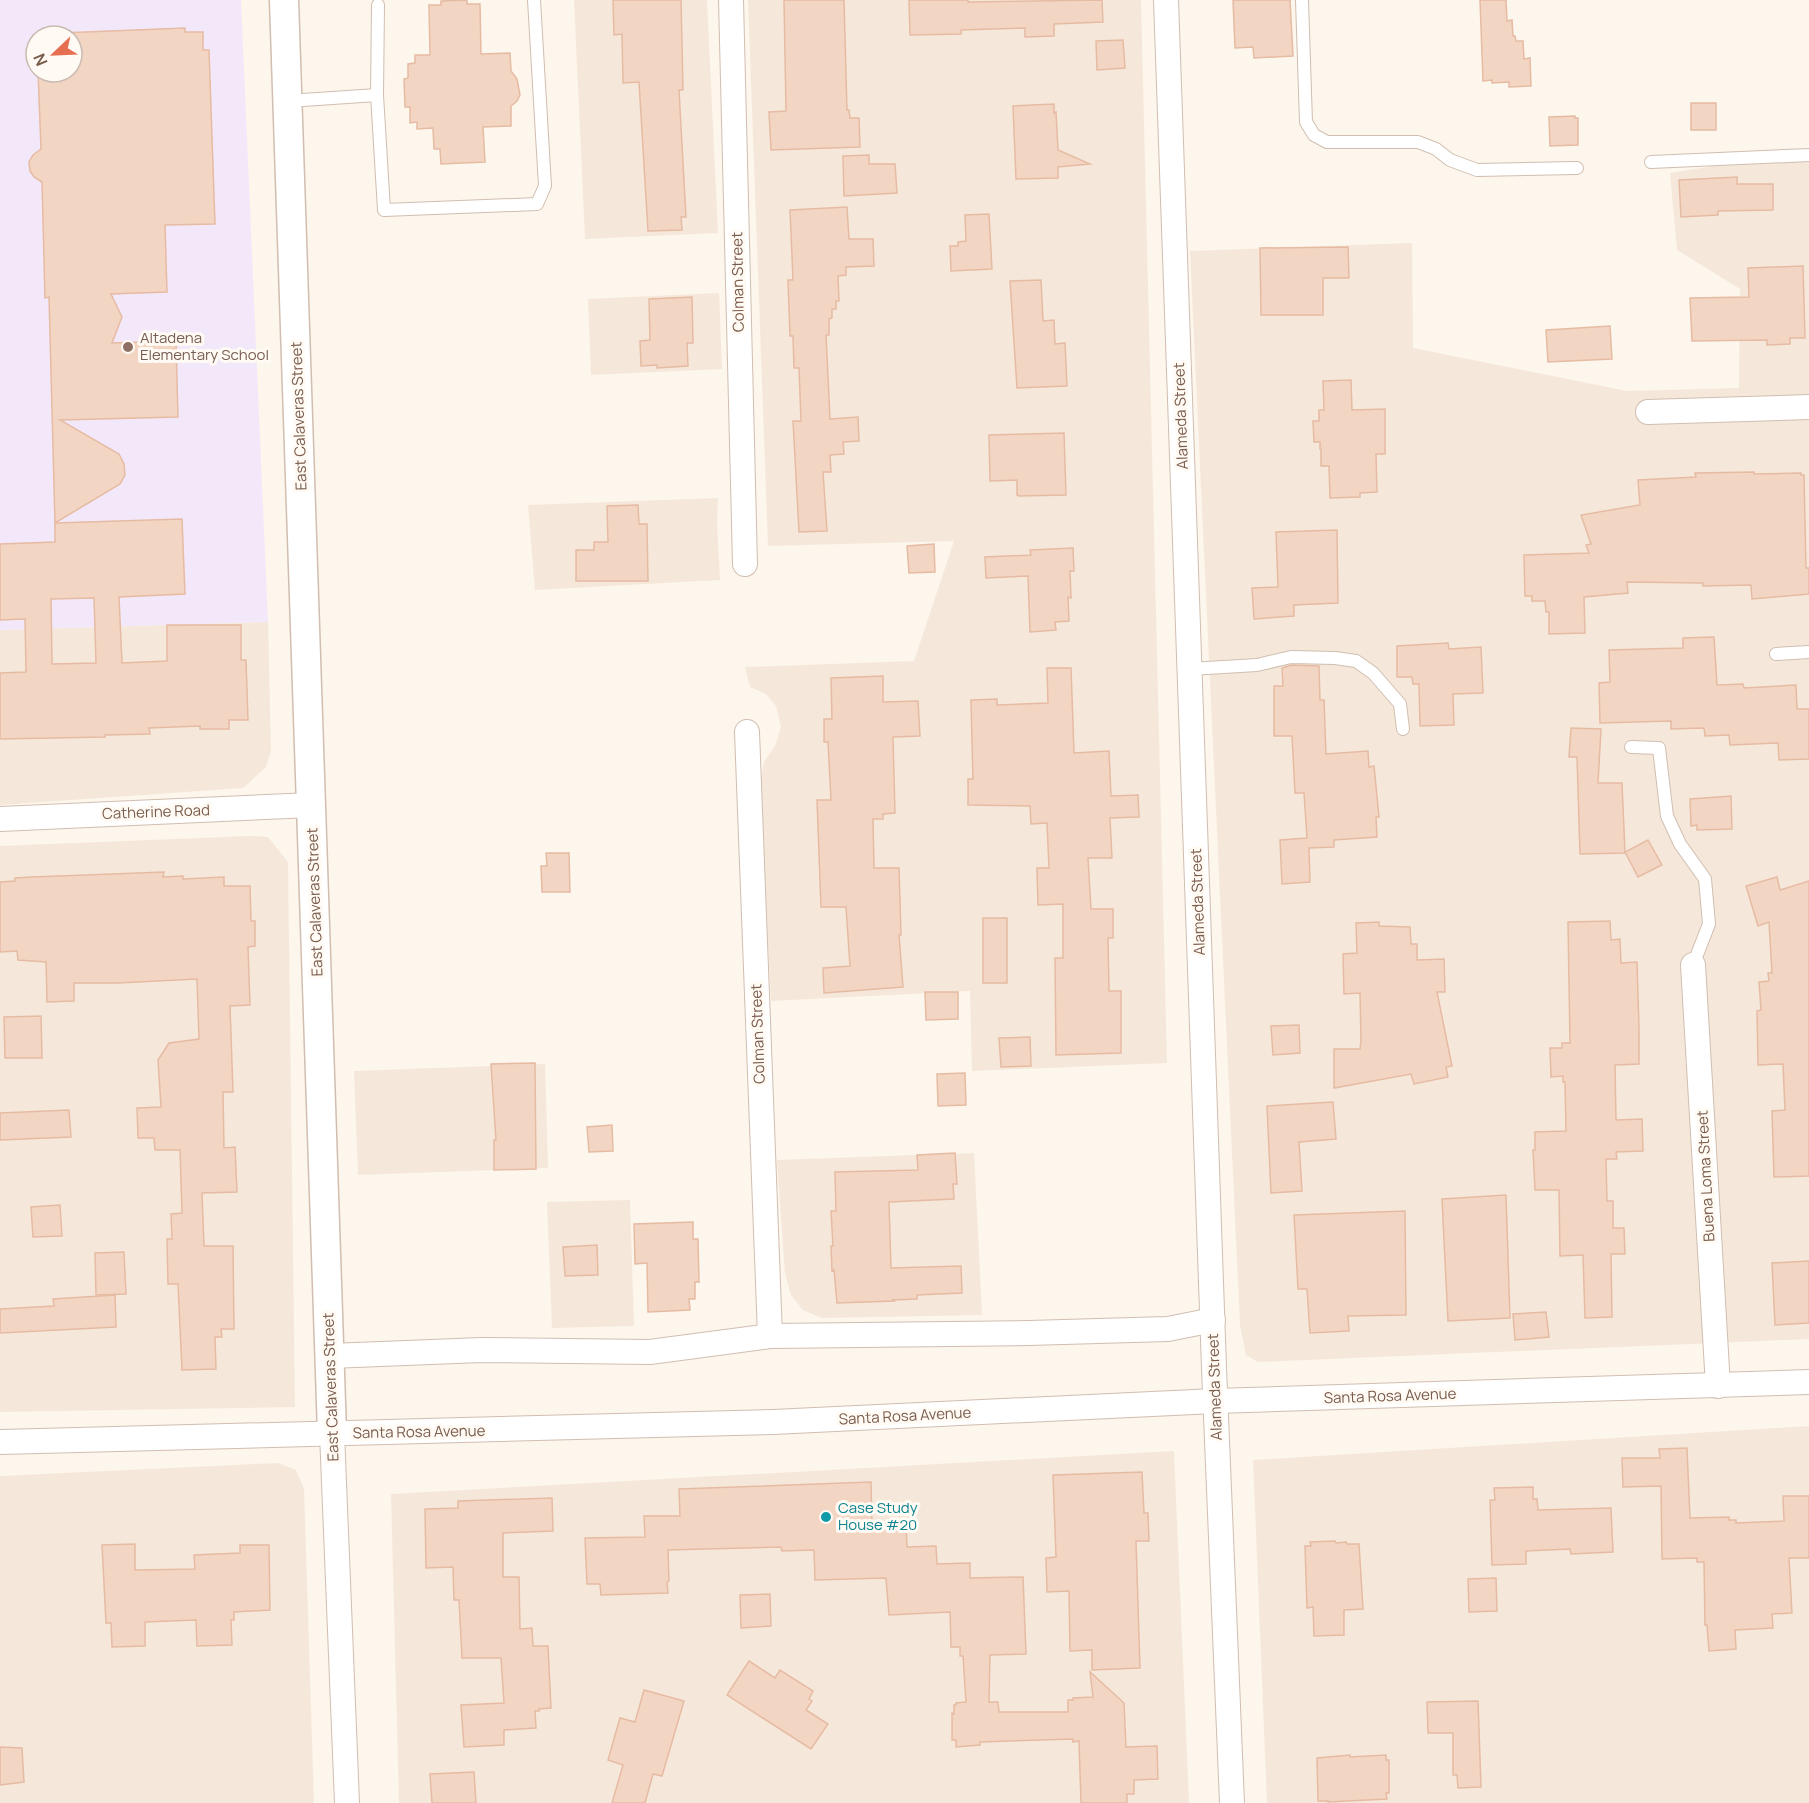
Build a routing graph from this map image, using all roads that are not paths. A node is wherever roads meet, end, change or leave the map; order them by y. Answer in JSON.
{"nodes":[{"id":1,"x":284,"y":0,"type":"edge"},
{"id":2,"x":534,"y":0,"type":"edge"},
{"id":3,"x":731,"y":0,"type":"edge"},
{"id":4,"x":1166,"y":0,"type":"edge"},
{"id":5,"x":1302,"y":0,"type":"edge"},
{"id":6,"x":378,"y":6,"type":"dead end"},
{"id":7,"x":377,"y":96,"type":"junction"},
{"id":8,"x":288,"y":101,"type":"junction"},
{"id":9,"x":1809,"y":155,"type":"edge"},
{"id":10,"x":1651,"y":162,"type":"dead end"},
{"id":11,"x":1577,"y":168,"type":"dead end"},
{"id":12,"x":1809,"y":406,"type":"edge"},
{"id":13,"x":1648,"y":412,"type":"dead end"},
{"id":14,"x":745,"y":564,"type":"dead end"},
{"id":15,"x":1809,"y":652,"type":"edge"},
{"id":16,"x":1776,"y":654,"type":"dead end"},
{"id":17,"x":1190,"y":669,"type":"junction"},
{"id":18,"x":1403,"y":729,"type":"dead end"},
{"id":19,"x":747,"y":732,"type":"dead end"},
{"id":20,"x":1631,"y":747,"type":"dead end"},
{"id":21,"x":312,"y":805,"type":"junction"},
{"id":22,"x":0,"y":819,"type":"edge"},
{"id":23,"x":1693,"y":965,"type":"joint"},
{"id":24,"x":1213,"y":1320,"type":"junction"},
{"id":25,"x":770,"y":1335,"type":"junction"},
{"id":26,"x":330,"y":1356,"type":"junction"},
{"id":27,"x":1809,"y":1382,"type":"edge"},
{"id":28,"x":1718,"y":1386,"type":"junction"},
{"id":29,"x":1215,"y":1401,"type":"junction"},
{"id":30,"x":332,"y":1433,"type":"junction"},
{"id":31,"x":0,"y":1442,"type":"edge"},
{"id":32,"x":347,"y":1803,"type":"edge"},
{"id":33,"x":1232,"y":1803,"type":"edge"}],
"edges":[{"from":1,"to":8,"type":"street","name":"East Calaveras Street"},
{"from":2,"to":7,"type":"lane"},
{"from":3,"to":14,"type":"street","name":"Colman Street"},
{"from":4,"to":17,"type":"street","name":"Alameda Street"},
{"from":5,"to":11,"type":"lane"},
{"from":6,"to":7,"type":"lane"},
{"from":7,"to":8,"type":"lane"},
{"from":8,"to":21,"type":"street","name":"East Calaveras Street"},
{"from":9,"to":10,"type":"lane"},
{"from":12,"to":13,"type":"street"},
{"from":15,"to":16,"type":"lane"},
{"from":17,"to":18,"type":"lane"},
{"from":17,"to":24,"type":"street","name":"Alameda Street"},
{"from":19,"to":25,"type":"street","name":"Colman Street"},
{"from":20,"to":23,"type":"lane"},
{"from":21,"to":22,"type":"street","name":"Catherine Road"},
{"from":21,"to":26,"type":"street","name":"East Calaveras Street"},
{"from":23,"to":28,"type":"street","name":"Buena Loma Street"},
{"from":24,"to":25,"type":"street"},
{"from":24,"to":29,"type":"street","name":"Alameda Street"},
{"from":25,"to":26,"type":"street"},
{"from":26,"to":30,"type":"street","name":"East Calaveras Street"},
{"from":27,"to":28,"type":"street","name":"Santa Rosa Avenue"},
{"from":28,"to":29,"type":"street","name":"Santa Rosa Avenue"},
{"from":29,"to":30,"type":"street","name":"Santa Rosa Avenue"},
{"from":29,"to":33,"type":"street","name":"Alameda Street"},
{"from":30,"to":31,"type":"street","name":"Santa Rosa Avenue"},
{"from":30,"to":32,"type":"street","name":"East Calaveras Street"}]}
